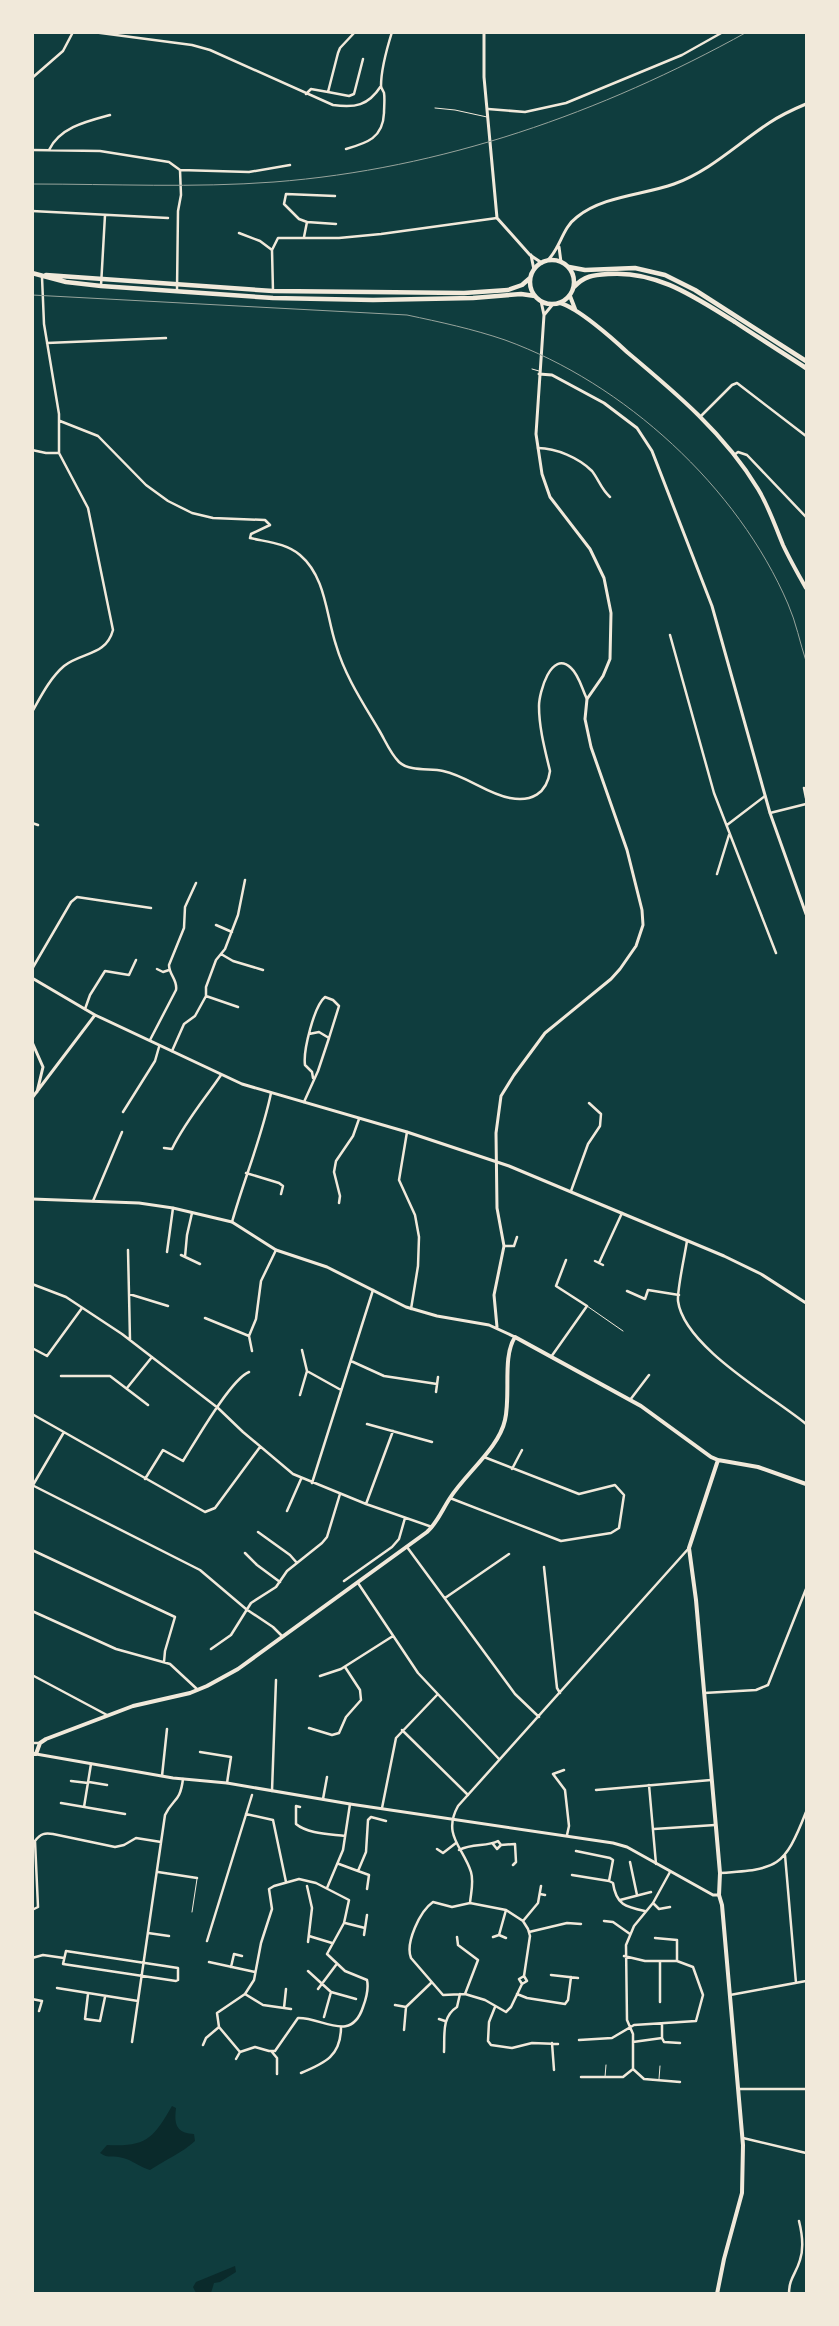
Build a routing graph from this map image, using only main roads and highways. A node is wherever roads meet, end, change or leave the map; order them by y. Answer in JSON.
{"nodes":[{"id":1,"x":569,"y":267,"type":"junction"},
{"id":2,"x":32,"y":273,"type":"edge"},
{"id":3,"x":43,"y":275,"type":"junction"},
{"id":4,"x":530,"y":278,"type":"junction"},
{"id":5,"x":574,"y":288,"type":"junction"},
{"id":6,"x":340,"y":292,"type":"junction"},
{"id":7,"x":472,"y":295,"type":"junction"},
{"id":8,"x":535,"y":296,"type":"junction"},
{"id":9,"x":570,"y":296,"type":"junction"},
{"id":10,"x":339,"y":299,"type":"junction"},
{"id":11,"x":560,"y":303,"type":"junction"},
{"id":12,"x":575,"y":309,"type":"junction"},
{"id":13,"x":806,"y":361,"type":"edge"},
{"id":14,"x":806,"y":368,"type":"edge"},
{"id":15,"x":806,"y":588,"type":"edge"},
{"id":16,"x":718,"y":1460,"type":"junction"},
{"id":17,"x":806,"y":1484,"type":"edge"},
{"id":18,"x":34,"y":1754,"type":"edge"},
{"id":19,"x":718,"y":2294,"type":"edge"}],
"edges":[{"from":1,"to":4,"type":"highway"},
{"from":1,"to":5,"type":"highway"},
{"from":1,"to":13,"type":"highway"},
{"from":2,"to":3,"type":"highway"},
{"from":3,"to":6,"type":"highway"},
{"from":3,"to":10,"type":"highway"},
{"from":4,"to":7,"type":"highway"},
{"from":4,"to":8,"type":"highway"},
{"from":5,"to":9,"type":"highway"},
{"from":5,"to":14,"type":"highway"},
{"from":6,"to":7,"type":"highway"},
{"from":6,"to":10,"type":"highway"},
{"from":7,"to":8,"type":"highway"},
{"from":7,"to":10,"type":"highway"},
{"from":8,"to":11,"type":"highway"},
{"from":9,"to":11,"type":"highway"},
{"from":9,"to":12,"type":"main road"},
{"from":11,"to":12,"type":"main road"},
{"from":12,"to":15,"type":"main road"},
{"from":16,"to":17,"type":"main road"},
{"from":16,"to":18,"type":"main road"},
{"from":16,"to":19,"type":"main road"}]}
